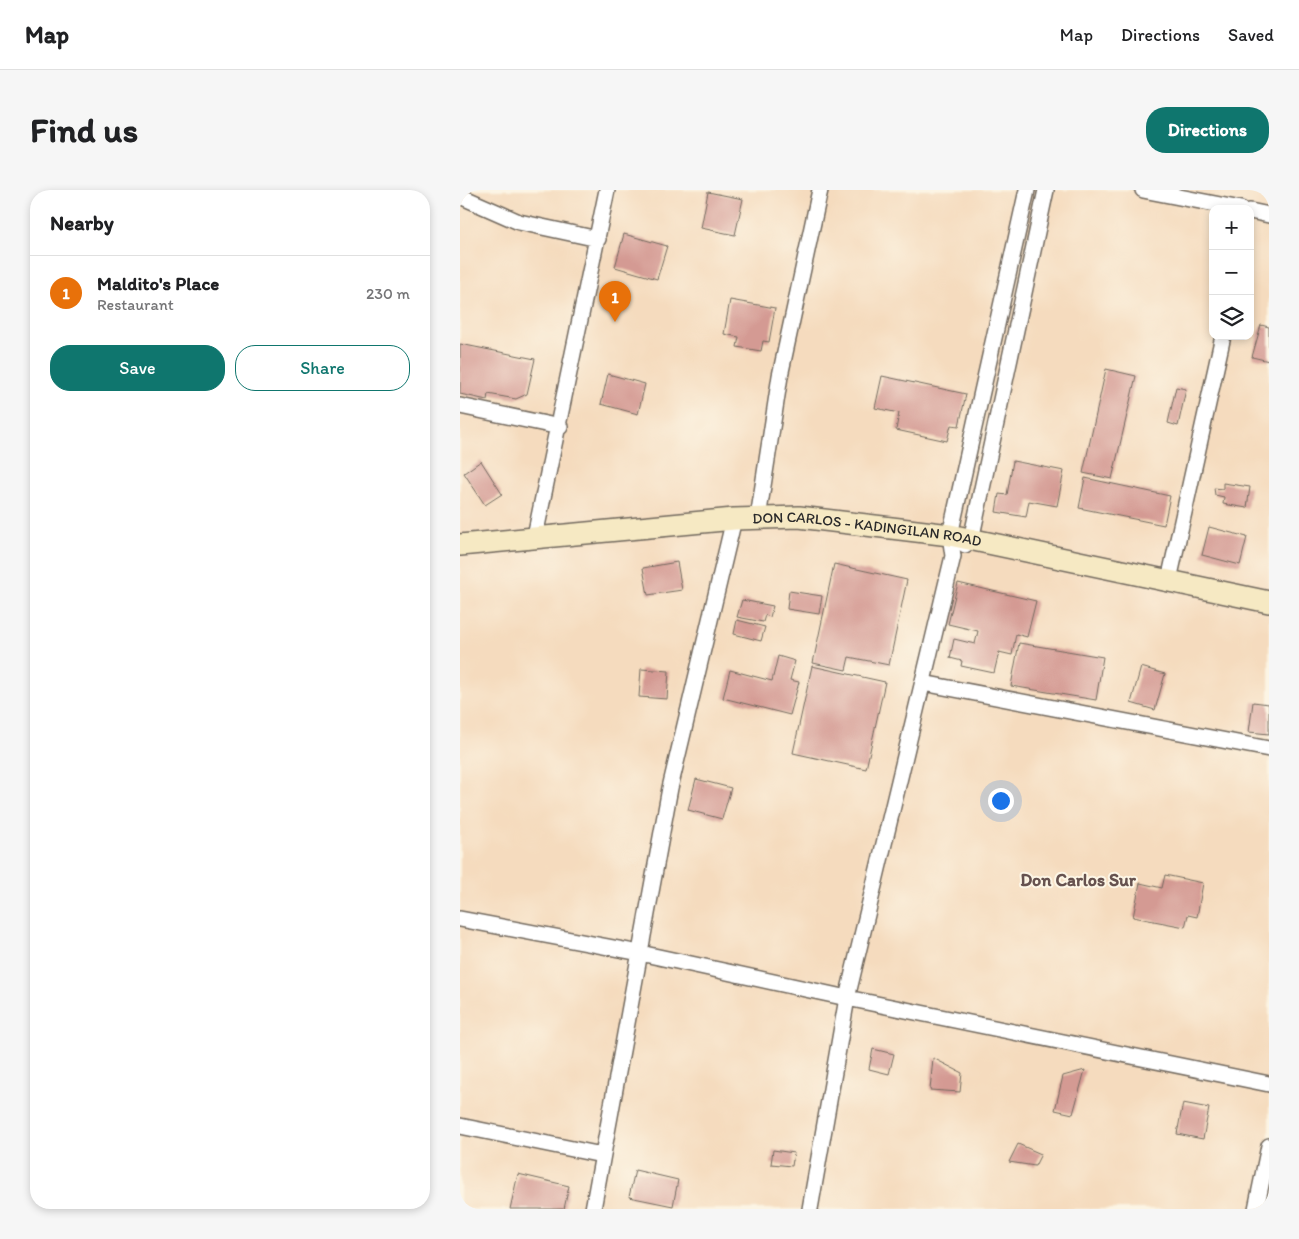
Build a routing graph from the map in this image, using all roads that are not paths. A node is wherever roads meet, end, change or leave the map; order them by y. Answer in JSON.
{"nodes":[{"id":1,"x":608,"y":190,"type":"edge"},
{"id":2,"x":820,"y":190,"type":"edge"},
{"id":3,"x":1028,"y":190,"type":"edge"},
{"id":4,"x":1046,"y":190,"type":"edge"},
{"id":5,"x":1143,"y":190,"type":"edge"},
{"id":6,"x":460,"y":196,"type":"edge"},
{"id":7,"x":1220,"y":205,"type":"edge"},
{"id":8,"x":1254,"y":212,"type":"edge"},
{"id":9,"x":1269,"y":215,"type":"edge"},
{"id":10,"x":598,"y":238,"type":"junction"},
{"id":11,"x":1222,"y":340,"type":"edge"},
{"id":12,"x":460,"y":406,"type":"edge"},
{"id":13,"x":560,"y":427,"type":"junction"},
{"id":14,"x":758,"y":518,"type":"junction"},
{"id":15,"x":734,"y":519,"type":"junction"},
{"id":16,"x":950,"y":535,"type":"junction"},
{"id":17,"x":535,"y":536,"type":"junction"},
{"id":18,"x":971,"y":540,"type":"junction"},
{"id":19,"x":460,"y":545,"type":"edge"},
{"id":20,"x":953,"y":556,"type":"junction"},
{"id":21,"x":1170,"y":580,"type":"junction"},
{"id":22,"x":1269,"y":602,"type":"edge"},
{"id":23,"x":922,"y":682,"type":"junction"},
{"id":24,"x":1269,"y":750,"type":"edge"},
{"id":25,"x":460,"y":919,"type":"edge"},
{"id":26,"x":640,"y":953,"type":"junction"},
{"id":27,"x":847,"y":998,"type":"junction"},
{"id":28,"x":1269,"y":1084,"type":"edge"},
{"id":29,"x":460,"y":1126,"type":"edge"},
{"id":30,"x":1269,"y":1146,"type":"edge"},
{"id":31,"x":602,"y":1155,"type":"junction"},
{"id":32,"x":592,"y":1209,"type":"edge"},
{"id":33,"x":810,"y":1209,"type":"edge"},
{"id":34,"x":1257,"y":1209,"type":"edge"}],
"edges":[{"from":1,"to":10,"type":"street"},
{"from":2,"to":14,"type":"street"},
{"from":3,"to":16,"type":"street"},
{"from":4,"to":18,"type":"street"},
{"from":5,"to":7,"type":"street"},
{"from":6,"to":10,"type":"street"},
{"from":8,"to":9,"type":"street"},
{"from":10,"to":13,"type":"street"},
{"from":11,"to":21,"type":"street"},
{"from":12,"to":13,"type":"street"},
{"from":13,"to":17,"type":"street"},
{"from":14,"to":15,"type":"main road","name":"DON CARLOS - KADINGILAN ROAD"},
{"from":14,"to":16,"type":"main road","name":"DON CARLOS - KADINGILAN ROAD"},
{"from":15,"to":17,"type":"main road","name":"DON CARLOS - KADINGILAN ROAD"},
{"from":15,"to":26,"type":"street"},
{"from":16,"to":18,"type":"main road","name":"DON CARLOS - KADINGILAN ROAD"},
{"from":16,"to":20,"type":"street"},
{"from":17,"to":19,"type":"main road","name":"DON CARLOS - KADINGILAN ROAD"},
{"from":18,"to":20,"type":"street"},
{"from":18,"to":21,"type":"main road","name":"DON CARLOS - KADINGILAN ROAD"},
{"from":20,"to":23,"type":"street"},
{"from":21,"to":22,"type":"main road","name":"DON CARLOS - KADINGILAN ROAD"},
{"from":23,"to":24,"type":"street"},
{"from":23,"to":27,"type":"street"},
{"from":25,"to":26,"type":"street"},
{"from":26,"to":27,"type":"street"},
{"from":26,"to":31,"type":"street"},
{"from":27,"to":28,"type":"street"},
{"from":27,"to":33,"type":"street"},
{"from":29,"to":31,"type":"street"},
{"from":30,"to":34,"type":"street"},
{"from":31,"to":32,"type":"street"}]}
